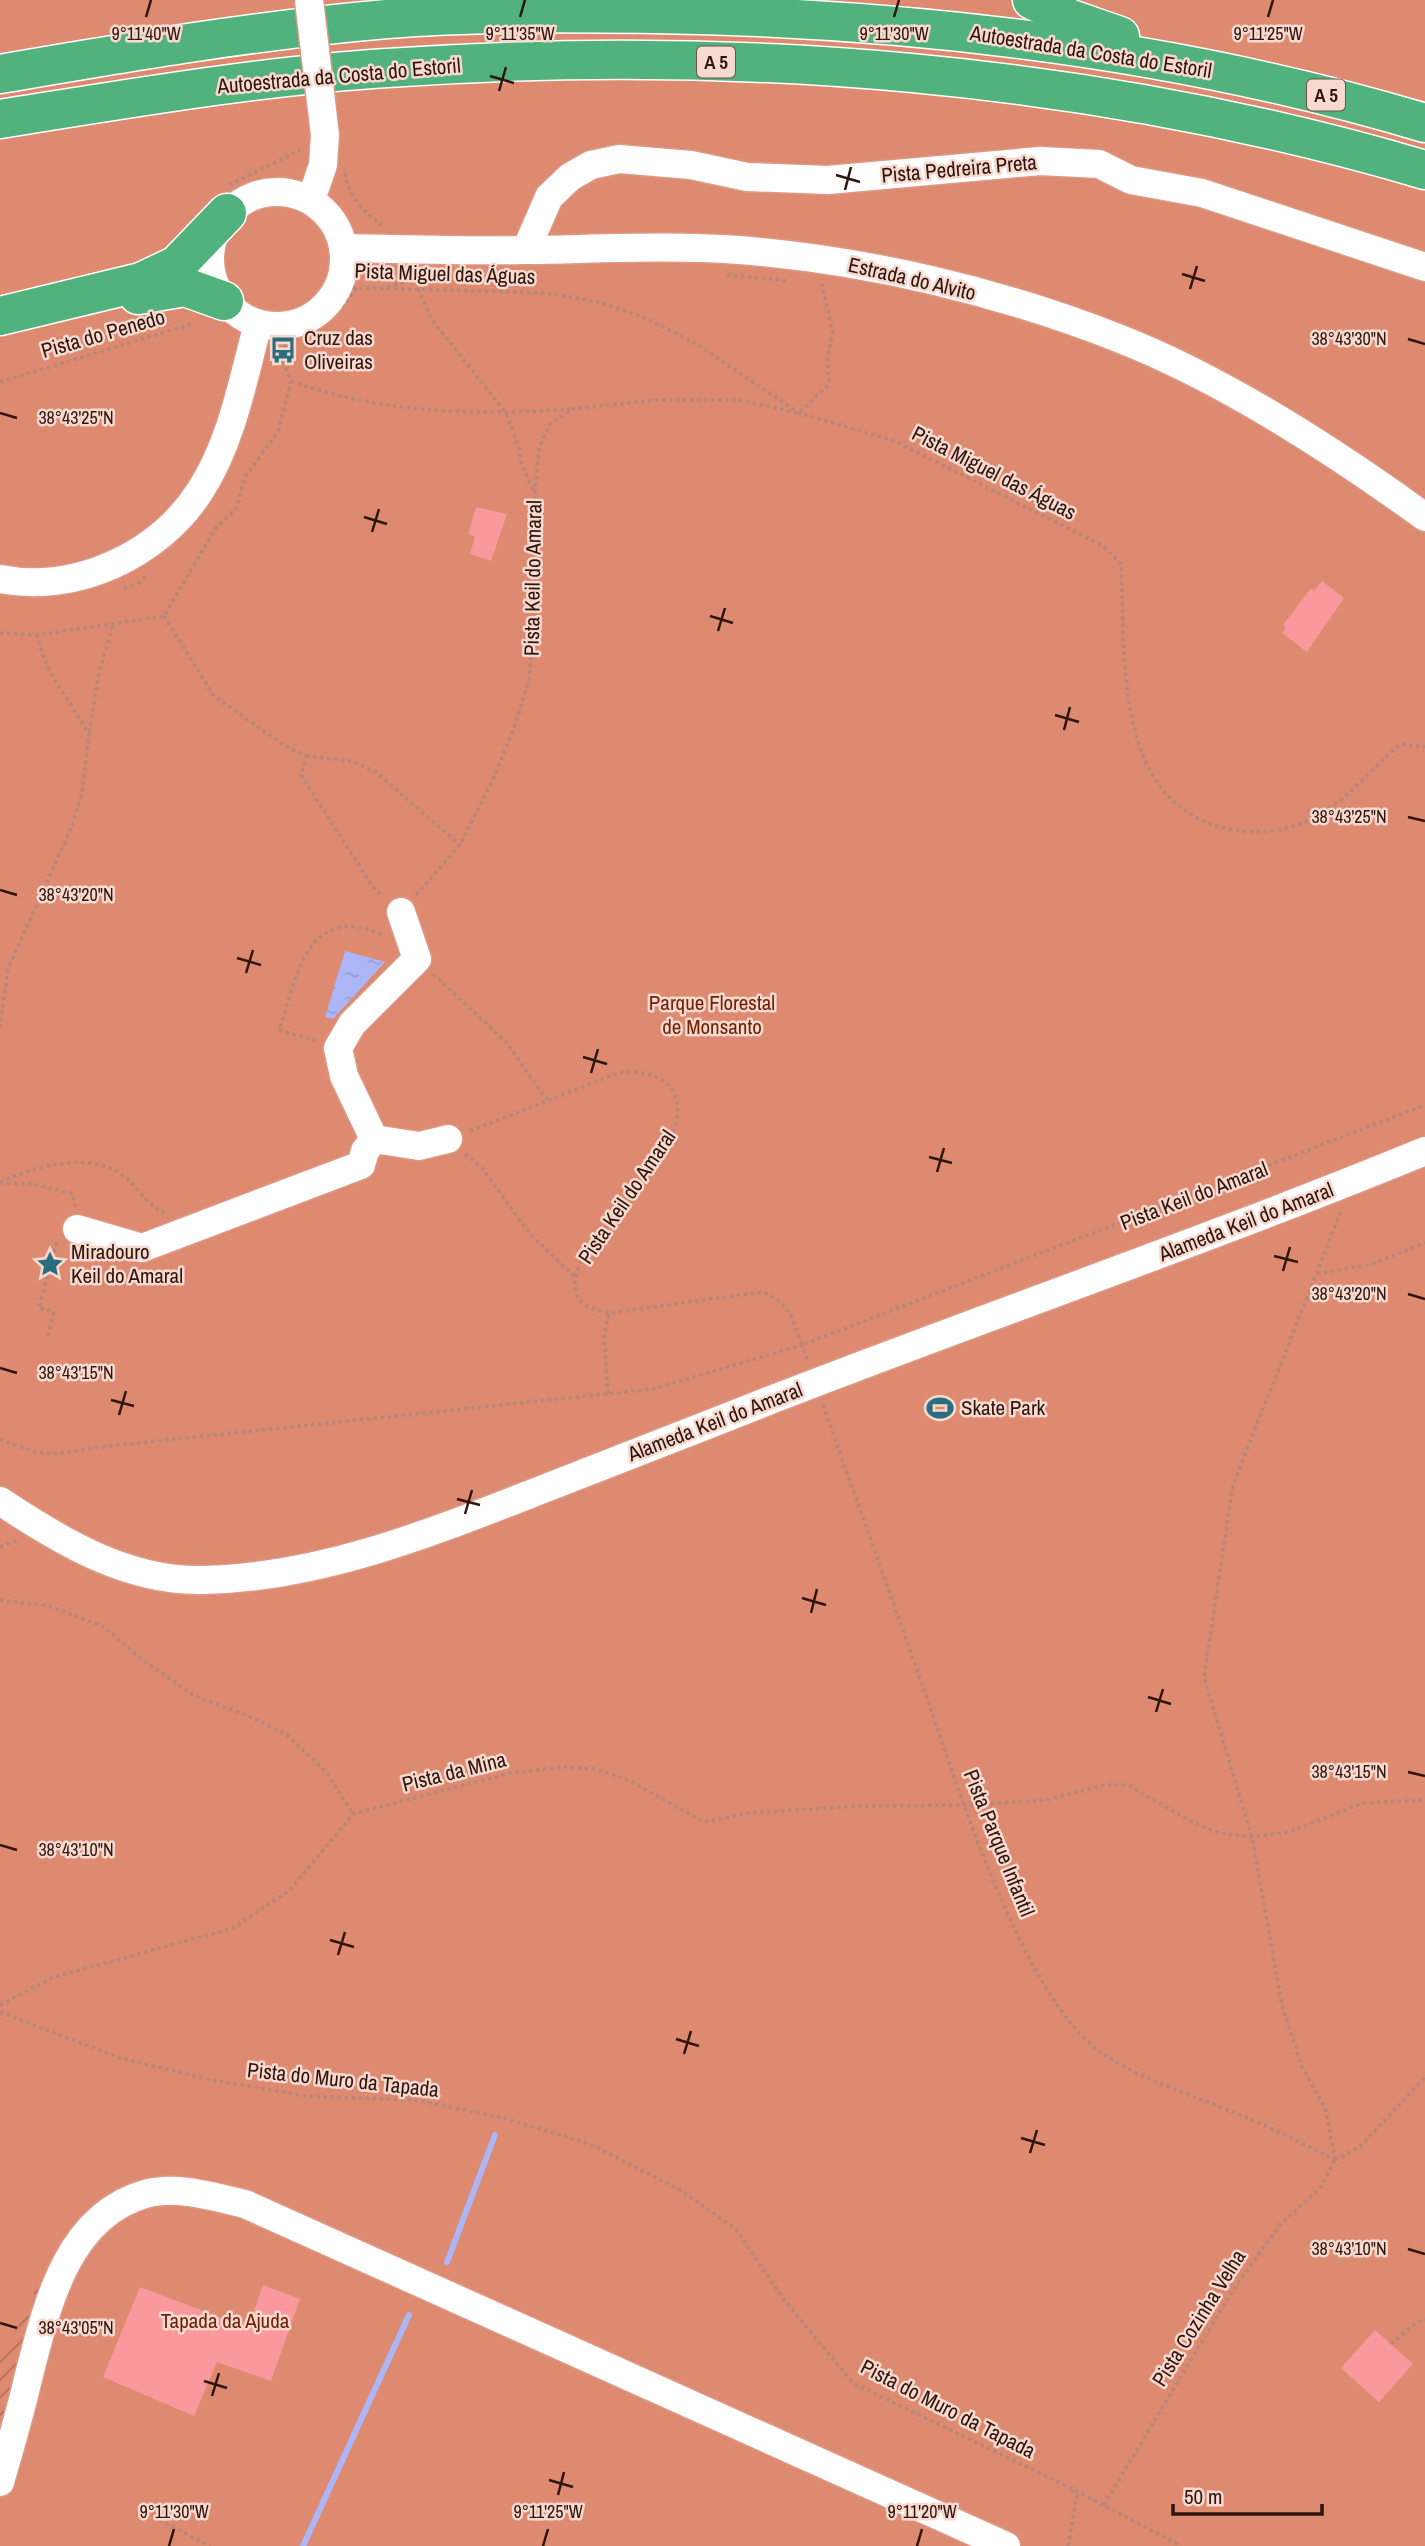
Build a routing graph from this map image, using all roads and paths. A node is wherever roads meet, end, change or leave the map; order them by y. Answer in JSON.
{"nodes":[{"id":1,"x":309,"y":0,"type":"edge"},
{"id":2,"x":1032,"y":0,"type":"edge"},
{"id":3,"x":571,"y":6,"type":"edge"},
{"id":4,"x":1225,"y":72,"type":"junction"},
{"id":5,"x":0,"y":74,"type":"edge"},
{"id":6,"x":0,"y":119,"type":"edge"},
{"id":7,"x":1425,"y":122,"type":"edge"},
{"id":8,"x":345,"y":170,"type":"dead end"},
{"id":9,"x":1425,"y":170,"type":"edge"},
{"id":10,"x":311,"y":200,"type":"junction"},
{"id":11,"x":227,"y":213,"type":"junction"},
{"id":12,"x":390,"y":228,"type":"dead end"},
{"id":13,"x":344,"y":247,"type":"junction"},
{"id":14,"x":526,"y":250,"type":"junction"},
{"id":15,"x":1425,"y":267,"type":"edge"},
{"id":16,"x":437,"y":273,"type":"dead end"},
{"id":17,"x":717,"y":274,"type":"dead end"},
{"id":18,"x":796,"y":282,"type":"dead end"},
{"id":19,"x":809,"y":283,"type":"dead end"},
{"id":20,"x":822,"y":284,"type":"junction"},
{"id":21,"x":836,"y":285,"type":"dead end"},
{"id":22,"x":338,"y":287,"type":"junction"},
{"id":23,"x":383,"y":289,"type":"junction"},
{"id":24,"x":418,"y":289,"type":"junction"},
{"id":25,"x":213,"y":311,"type":"junction"},
{"id":26,"x":0,"y":316,"type":"edge"},
{"id":27,"x":258,"y":324,"type":"junction"},
{"id":28,"x":0,"y":327,"type":"edge"},
{"id":29,"x":291,"y":381,"type":"dead end"},
{"id":30,"x":0,"y":382,"type":"edge"},
{"id":31,"x":572,"y":409,"type":"junction"},
{"id":32,"x":506,"y":413,"type":"junction"},
{"id":33,"x":799,"y":413,"type":"junction"},
{"id":34,"x":535,"y":493,"type":"junction"},
{"id":35,"x":1425,"y":517,"type":"edge"},
{"id":36,"x":0,"y":579,"type":"edge"},
{"id":37,"x":163,"y":616,"type":"dead end"},
{"id":38,"x":113,"y":625,"type":"dead end"},
{"id":39,"x":37,"y":635,"type":"dead end"},
{"id":40,"x":89,"y":734,"type":"junction"},
{"id":41,"x":1425,"y":747,"type":"edge"},
{"id":42,"x":306,"y":756,"type":"junction"},
{"id":43,"x":460,"y":845,"type":"junction"},
{"id":44,"x":401,"y":912,"type":"junction"},
{"id":45,"x":382,"y":934,"type":"junction"},
{"id":46,"x":417,"y":959,"type":"junction"},
{"id":47,"x":0,"y":1028,"type":"edge"},
{"id":48,"x":338,"y":1048,"type":"junction"},
{"id":49,"x":547,"y":1101,"type":"junction"},
{"id":50,"x":1425,"y":1105,"type":"edge"},
{"id":51,"x":374,"y":1139,"type":"junction"},
{"id":52,"x":448,"y":1139,"type":"junction"},
{"id":53,"x":1425,"y":1151,"type":"edge"},
{"id":54,"x":0,"y":1183,"type":"edge"},
{"id":55,"x":1348,"y":1183,"type":"junction"},
{"id":56,"x":73,"y":1194,"type":"dead end"},
{"id":57,"x":186,"y":1232,"type":"junction"},
{"id":58,"x":68,"y":1233,"type":"joint"},
{"id":59,"x":1425,"y":1243,"type":"edge"},
{"id":60,"x":1315,"y":1274,"type":"junction"},
{"id":61,"x":575,"y":1277,"type":"junction"},
{"id":62,"x":609,"y":1313,"type":"junction"},
{"id":63,"x":48,"y":1336,"type":"dead end"},
{"id":64,"x":802,"y":1345,"type":"junction"},
{"id":65,"x":816,"y":1383,"type":"junction"},
{"id":66,"x":608,"y":1395,"type":"junction"},
{"id":67,"x":0,"y":1439,"type":"edge"},
{"id":68,"x":0,"y":1501,"type":"edge"},
{"id":69,"x":0,"y":1600,"type":"edge"},
{"id":70,"x":1425,"y":1800,"type":"edge"},
{"id":71,"x":965,"y":1805,"type":"junction"},
{"id":72,"x":353,"y":1814,"type":"junction"},
{"id":73,"x":1252,"y":1836,"type":"junction"},
{"id":74,"x":0,"y":2005,"type":"edge"},
{"id":75,"x":0,"y":2012,"type":"edge"},
{"id":76,"x":1425,"y":2077,"type":"edge"},
{"id":77,"x":1335,"y":2160,"type":"junction"},
{"id":78,"x":1425,"y":2319,"type":"edge"},
{"id":79,"x":1391,"y":2344,"type":"dead end"},
{"id":80,"x":3,"y":2463,"type":"edge"},
{"id":81,"x":1071,"y":2488,"type":"junction"},
{"id":82,"x":1104,"y":2505,"type":"junction"},
{"id":83,"x":153,"y":2517,"type":"dead end"},
{"id":84,"x":210,"y":2546,"type":"edge"},
{"id":85,"x":1006,"y":2546,"type":"edge"},
{"id":86,"x":1068,"y":2546,"type":"edge"},
{"id":87,"x":1181,"y":2546,"type":"edge"}],
"edges":[{"from":1,"to":10,"type":"street","bridge":true},
{"from":2,"to":4,"type":"highway"},
{"from":3,"to":4,"type":"highway","name":"Autoestrada da Costa do Estoril","number":"A 5"},
{"from":3,"to":5,"type":"highway","name":"Autoestrada da Costa do Estoril","number":"A 5"},
{"from":4,"to":7,"type":"highway","name":"Autoestrada da Costa do Estoril","number":"A 5"},
{"from":6,"to":9,"type":"highway","name":"Autoestrada da Costa do Estoril","number":"A 5"},
{"from":8,"to":12,"type":"path"},
{"from":10,"to":11,"type":"street"},
{"from":10,"to":13,"type":"street"},
{"from":11,"to":25,"type":"street"},
{"from":11,"to":26,"type":"highway"},
{"from":13,"to":14,"type":"street","name":"Estrada do Alvito"},
{"from":13,"to":22,"type":"street"},
{"from":14,"to":15,"type":"street","name":"Pista Pedreira Preta"},
{"from":14,"to":35,"type":"street","name":"Estrada do Alvito"},
{"from":16,"to":23,"type":"path"},
{"from":17,"to":18,"type":"path"},
{"from":19,"to":20,"type":"path"},
{"from":20,"to":21,"type":"path"},
{"from":20,"to":33,"type":"path"},
{"from":22,"to":23,"type":"path","name":"Pista Miguel das Águas"},
{"from":22,"to":27,"type":"street"},
{"from":23,"to":24,"type":"path","name":"Pista Miguel das Águas"},
{"from":24,"to":32,"type":"path"},
{"from":24,"to":33,"type":"path","name":"Pista Miguel das Águas"},
{"from":25,"to":27,"type":"street"},
{"from":25,"to":28,"type":"highway"},
{"from":25,"to":30,"type":"path","name":"Pista do Penedo"},
{"from":27,"to":36,"type":"street"},
{"from":29,"to":32,"type":"path"},
{"from":31,"to":32,"type":"path"},
{"from":31,"to":33,"type":"path"},
{"from":31,"to":34,"type":"path","name":"Pista Keil do Amaral"},
{"from":32,"to":34,"type":"path"},
{"from":33,"to":41,"type":"path","name":"Pista Miguel das Águas"},
{"from":34,"to":43,"type":"path","name":"Pista Keil do Amaral"},
{"from":37,"to":42,"type":"path"},
{"from":38,"to":40,"type":"path"},
{"from":39,"to":40,"type":"path"},
{"from":40,"to":47,"type":"path"},
{"from":42,"to":43,"type":"path"},
{"from":42,"to":44,"type":"path"},
{"from":43,"to":44,"type":"path","name":"Pista Keil do Amaral"},
{"from":44,"to":45,"type":"street"},
{"from":44,"to":46,"type":"street"},
{"from":45,"to":46,"type":"path"},
{"from":45,"to":48,"type":"path"},
{"from":46,"to":48,"type":"street"},
{"from":46,"to":49,"type":"path"},
{"from":48,"to":51,"type":"street"},
{"from":49,"to":52,"type":"path","name":"Pista Keil do Amaral"},
{"from":49,"to":61,"type":"path","name":"Pista Keil do Amaral"},
{"from":50,"to":64,"type":"path","name":"Pista Keil do Amaral"},
{"from":51,"to":52,"type":"street"},
{"from":51,"to":57,"type":"street"},
{"from":52,"to":61,"type":"path"},
{"from":53,"to":55,"type":"street","name":"Alameda Keil do Amaral"},
{"from":54,"to":56,"type":"path"},
{"from":54,"to":57,"type":"path"},
{"from":55,"to":60,"type":"path"},
{"from":55,"to":65,"type":"street","name":"Alameda Keil do Amaral"},
{"from":57,"to":58,"type":"street"},
{"from":58,"to":63,"type":"path"},
{"from":59,"to":60,"type":"path"},
{"from":60,"to":73,"type":"path"},
{"from":61,"to":62,"type":"path","name":"Pista Keil do Amaral"},
{"from":62,"to":64,"type":"path"},
{"from":62,"to":66,"type":"path"},
{"from":64,"to":66,"type":"path","name":"Pista Keil do Amaral"},
{"from":65,"to":68,"type":"street","name":"Alameda Keil do Amaral"},
{"from":65,"to":71,"type":"path","name":"Pista Parque Infantil"},
{"from":66,"to":67,"type":"path","name":"Pista Keil do Amaral"},
{"from":69,"to":72,"type":"path"},
{"from":70,"to":73,"type":"path","name":"Pista da Mina"},
{"from":71,"to":72,"type":"path","name":"Pista da Mina"},
{"from":71,"to":73,"type":"path","name":"Pista da Mina"},
{"from":71,"to":77,"type":"path","name":"Pista Parque Infantil"},
{"from":72,"to":74,"type":"path"},
{"from":73,"to":77,"type":"path"},
{"from":75,"to":81,"type":"path","name":"Pista do Muro da Tapada"},
{"from":76,"to":77,"type":"path"},
{"from":77,"to":82,"type":"path","name":"Pista Cozinha Velha"},
{"from":78,"to":79,"type":"path"},
{"from":80,"to":85,"type":"street"},
{"from":81,"to":82,"type":"path","name":"Pista do Muro da Tapada"},
{"from":81,"to":86,"type":"path"},
{"from":82,"to":87,"type":"path","name":"Pista do Muro da Tapada"},
{"from":83,"to":84,"type":"path"}]}
